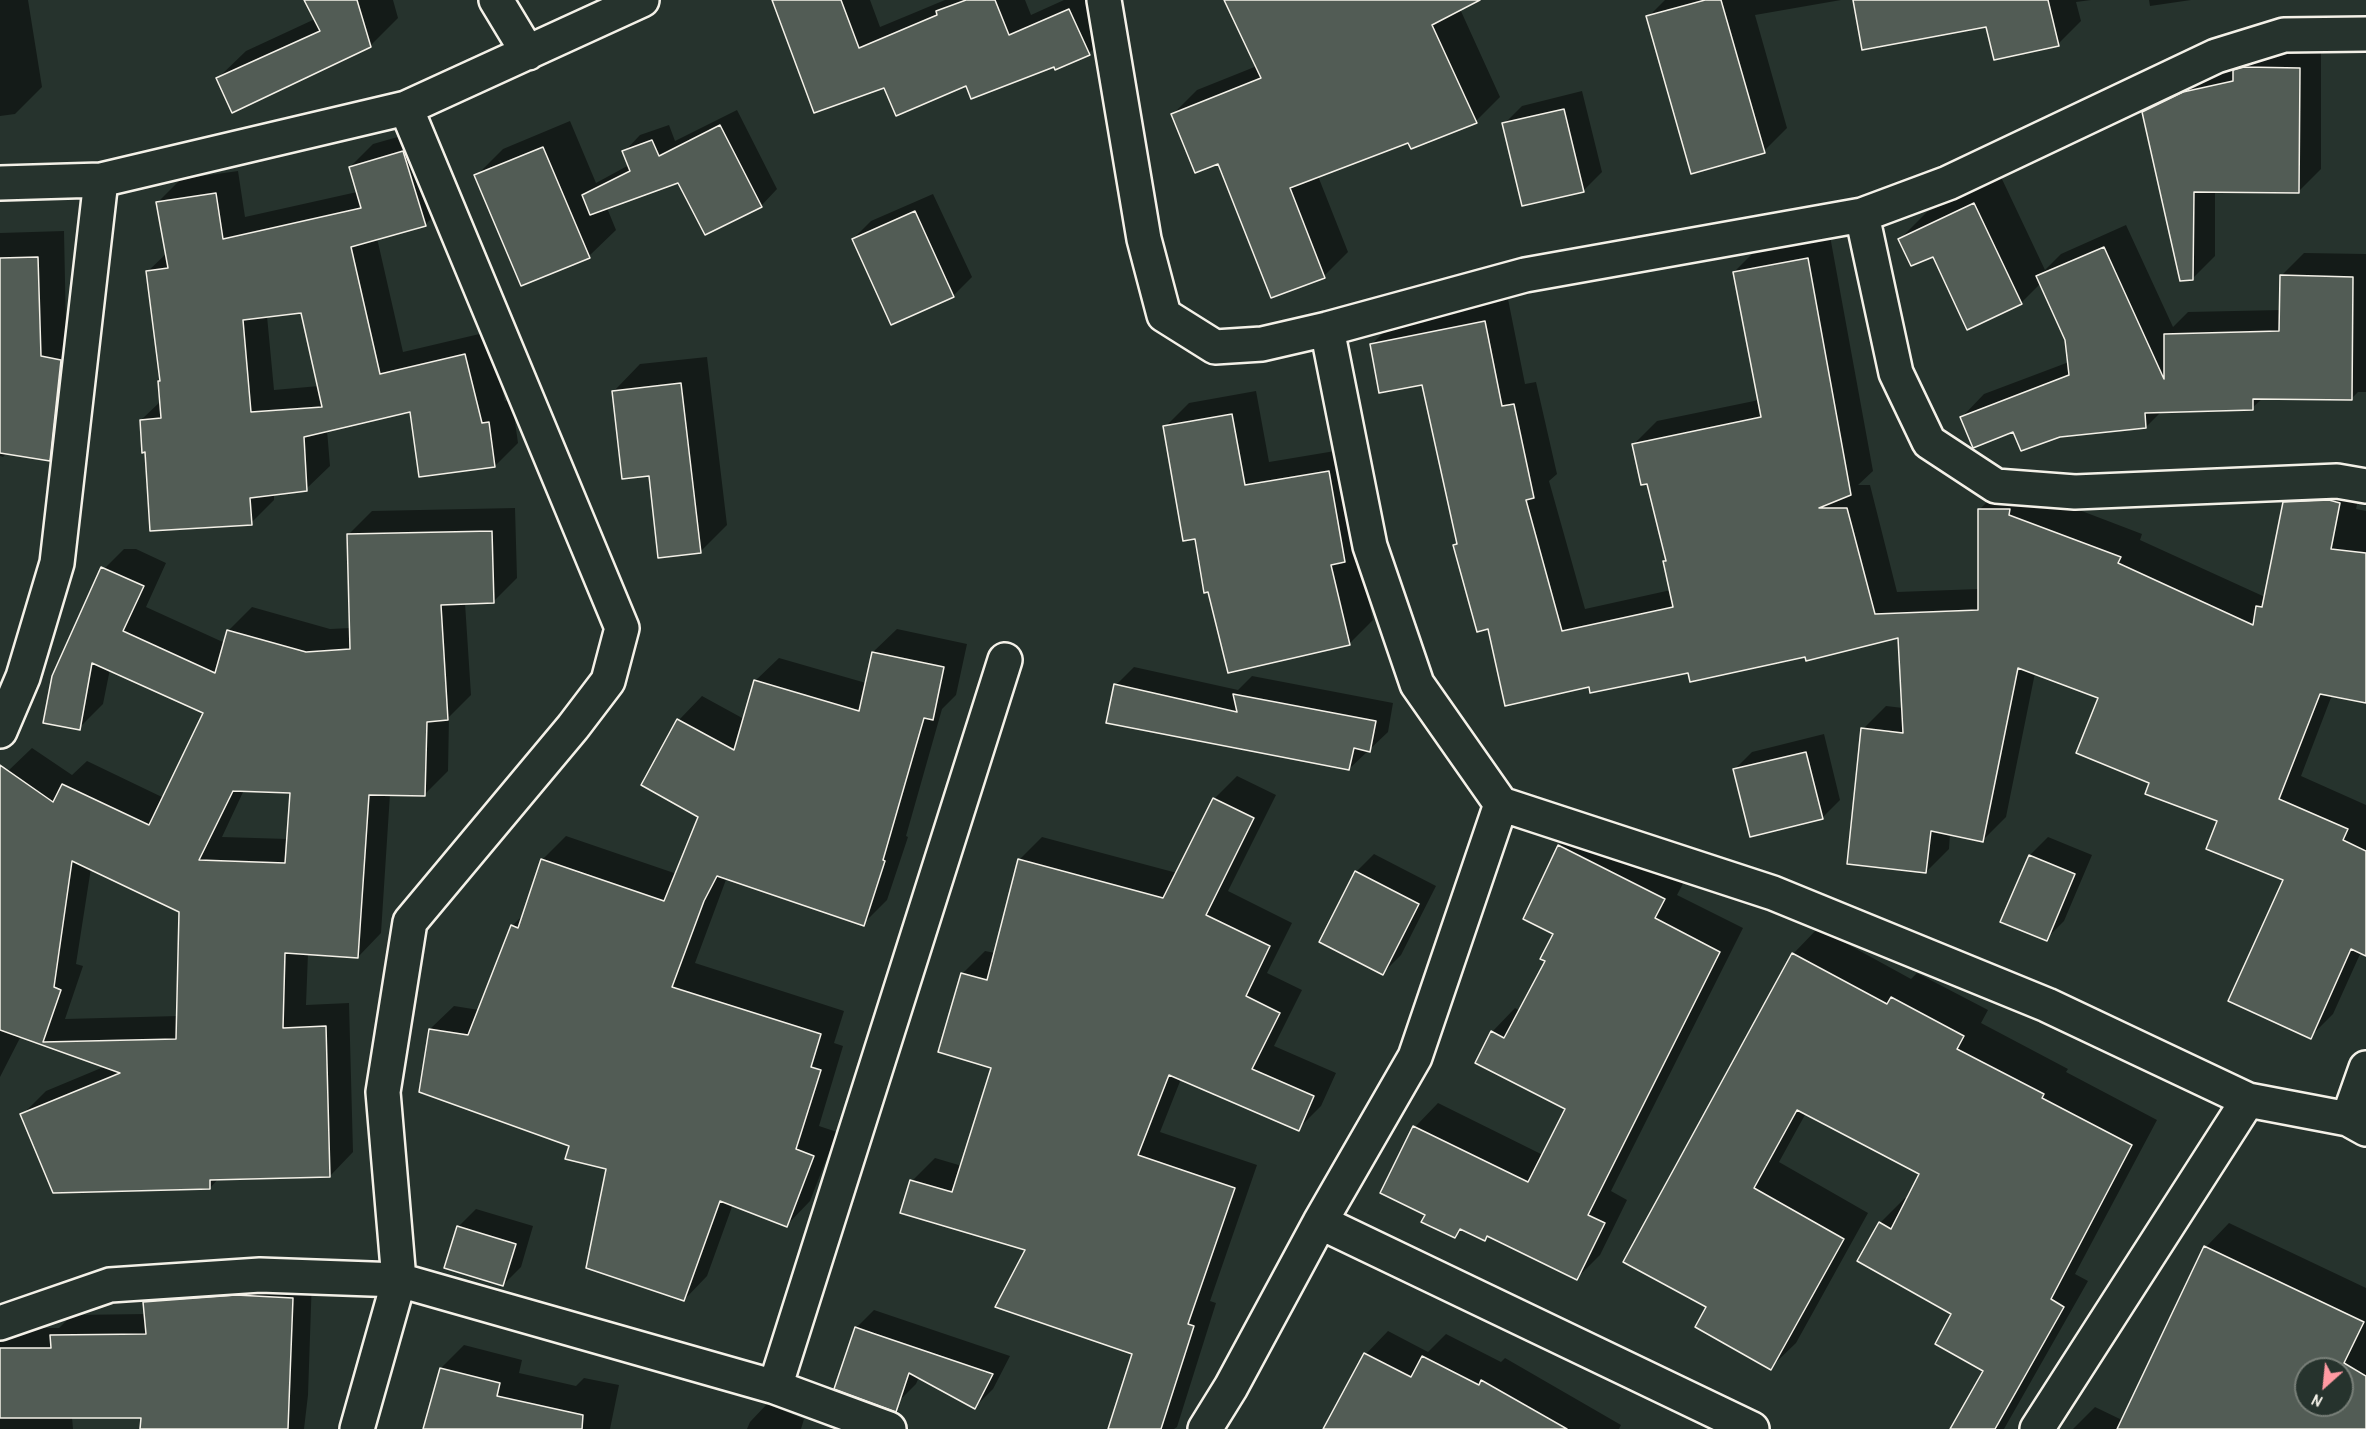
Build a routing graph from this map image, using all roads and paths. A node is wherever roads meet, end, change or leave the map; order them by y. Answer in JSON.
{"nodes":[{"id":1,"x":496,"y":0,"type":"edge"},
{"id":2,"x":642,"y":0,"type":"edge"},
{"id":3,"x":1104,"y":0,"type":"edge"},
{"id":4,"x":2366,"y":34,"type":"edge"},
{"id":5,"x":528,"y":53,"type":"junction"},
{"id":6,"x":406,"y":108,"type":"junction"},
{"id":7,"x":101,"y":180,"type":"junction"},
{"id":8,"x":0,"y":183,"type":"edge"},
{"id":9,"x":1862,"y":215,"type":"junction"},
{"id":10,"x":1327,"y":329,"type":"junction"},
{"id":11,"x":2366,"y":486,"type":"edge"},
{"id":12,"x":1005,"y":660,"type":"dead end"},
{"id":13,"x":0,"y":731,"type":"edge"},
{"id":14,"x":1500,"y":804,"type":"junction"},
{"id":15,"x":2366,"y":1068,"type":"edge"},
{"id":16,"x":2248,"y":1100,"type":"junction"},
{"id":17,"x":2357,"y":1124,"type":"edge"},
{"id":18,"x":1320,"y":1222,"type":"junction"},
{"id":19,"x":399,"y":1280,"type":"junction"},
{"id":20,"x":0,"y":1323,"type":"edge"},
{"id":21,"x":775,"y":1387,"type":"junction"},
{"id":22,"x":357,"y":1429,"type":"edge"},
{"id":23,"x":889,"y":1429,"type":"edge"},
{"id":24,"x":1205,"y":1429,"type":"edge"},
{"id":25,"x":1752,"y":1429,"type":"edge"},
{"id":26,"x":2037,"y":1429,"type":"edge"}],
"edges":[{"from":1,"to":5,"type":"street"},
{"from":2,"to":5,"type":"street"},
{"from":3,"to":10,"type":"street"},
{"from":4,"to":9,"type":"street"},
{"from":5,"to":6,"type":"street"},
{"from":6,"to":7,"type":"street"},
{"from":6,"to":19,"type":"street"},
{"from":7,"to":8,"type":"street"},
{"from":7,"to":13,"type":"street"},
{"from":9,"to":10,"type":"street"},
{"from":9,"to":11,"type":"street"},
{"from":10,"to":14,"type":"street"},
{"from":12,"to":21,"type":"street"},
{"from":14,"to":16,"type":"street"},
{"from":14,"to":18,"type":"street"},
{"from":15,"to":17,"type":"street"},
{"from":16,"to":17,"type":"street"},
{"from":16,"to":26,"type":"street"},
{"from":18,"to":24,"type":"street"},
{"from":18,"to":25,"type":"street"},
{"from":19,"to":20,"type":"street"},
{"from":19,"to":21,"type":"street"},
{"from":19,"to":22,"type":"street"},
{"from":21,"to":23,"type":"street"}]}
